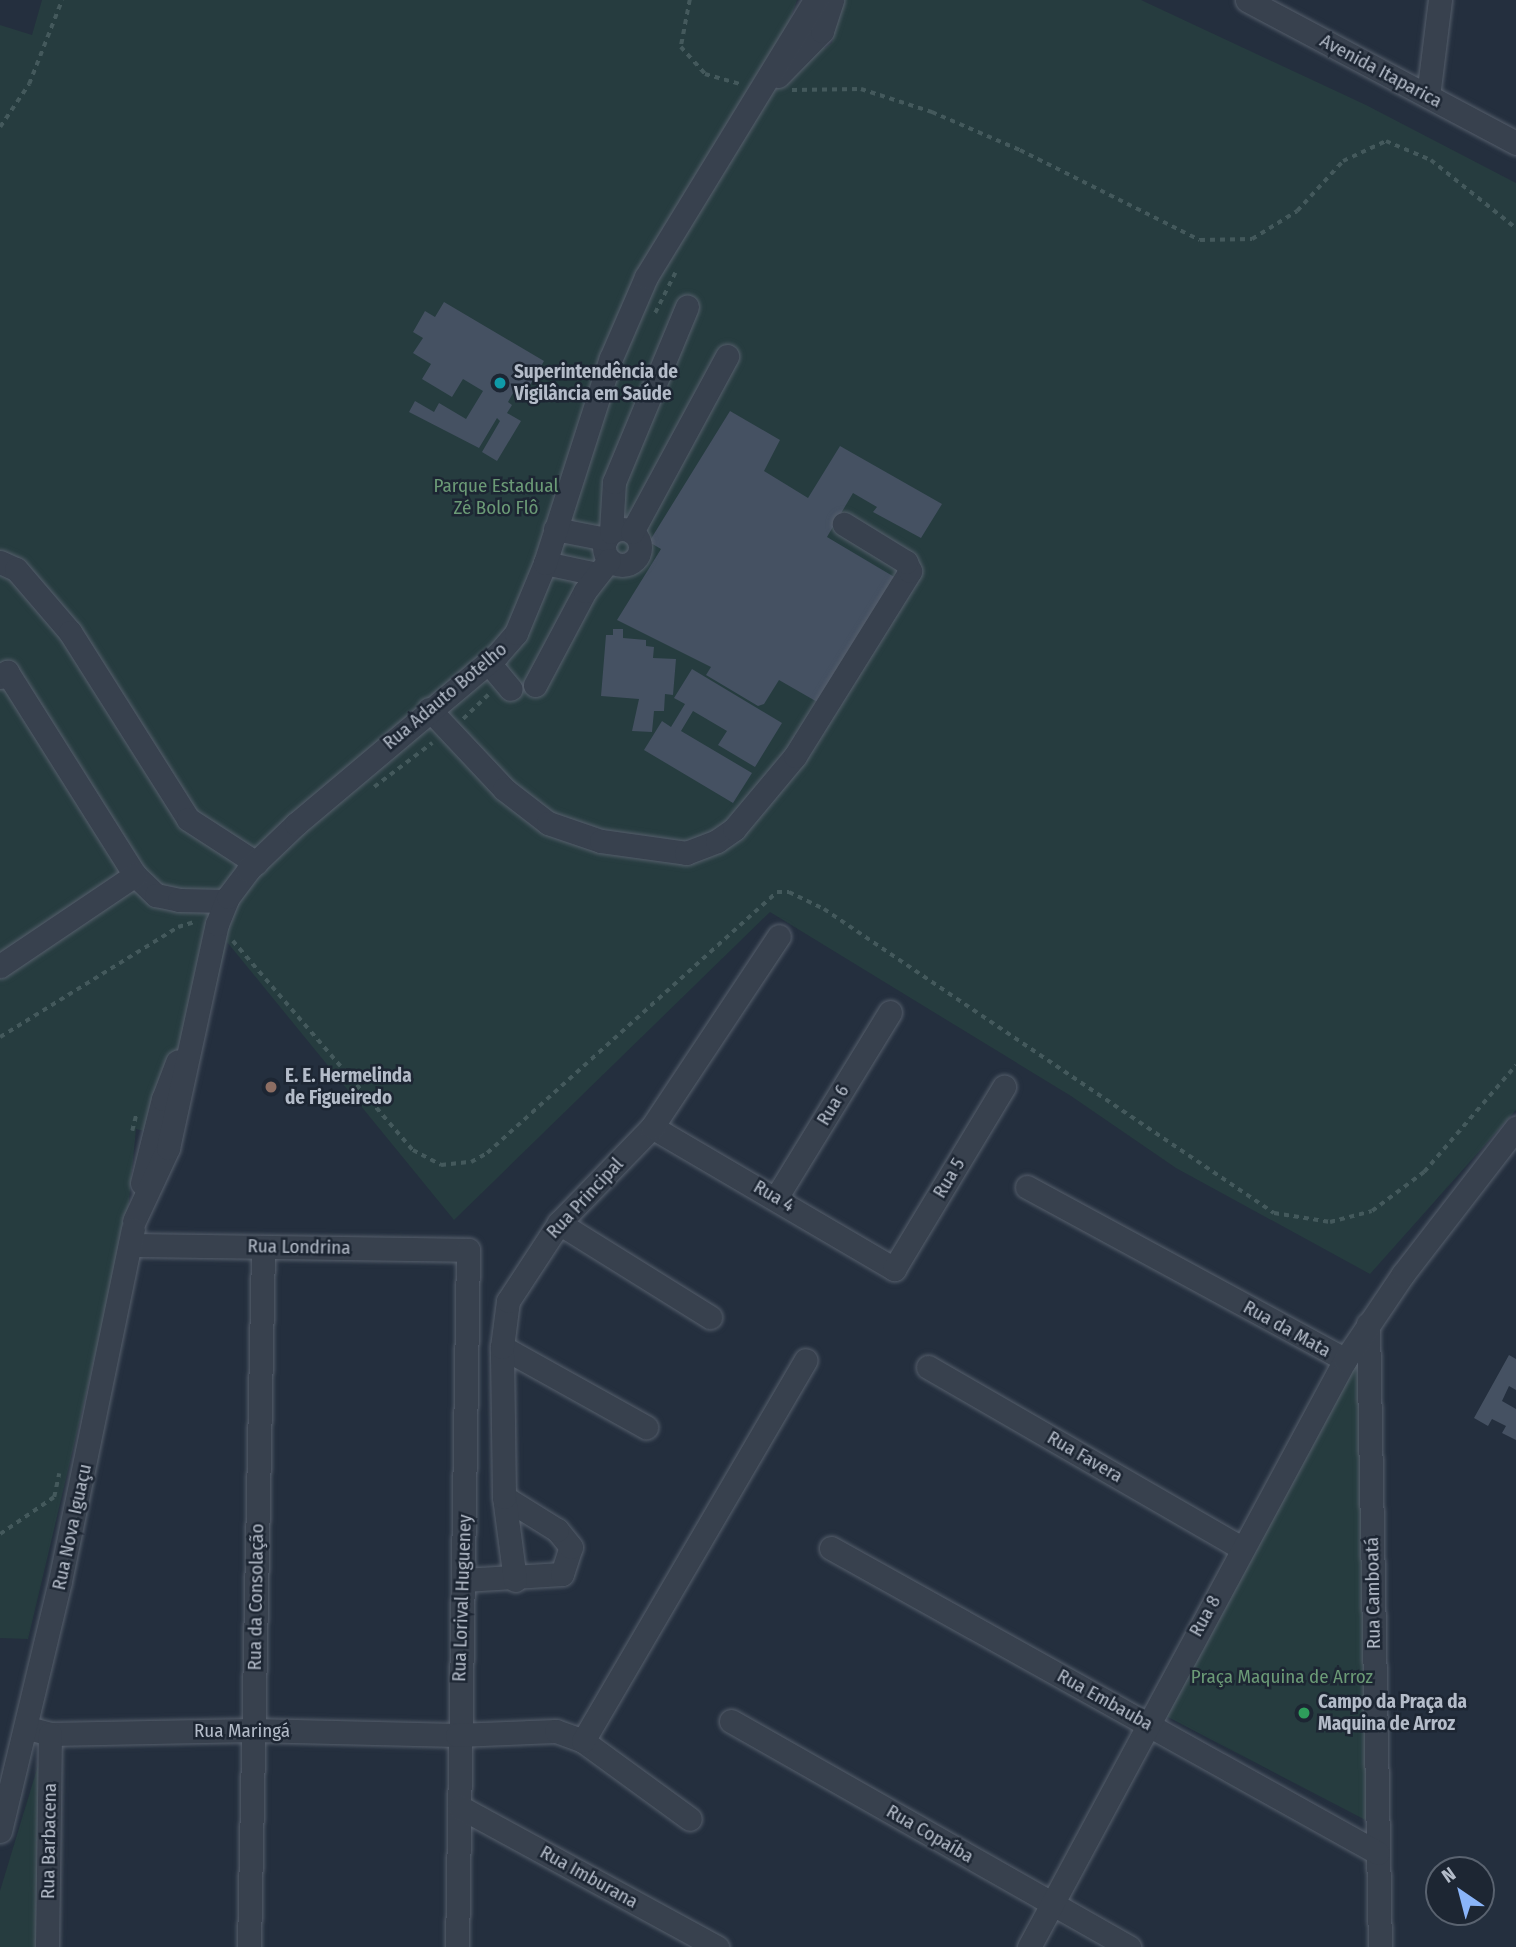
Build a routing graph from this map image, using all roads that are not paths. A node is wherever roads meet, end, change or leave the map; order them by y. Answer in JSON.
{"nodes":[{"id":1,"x":815,"y":0,"type":"edge"},
{"id":2,"x":832,"y":0,"type":"edge"},
{"id":3,"x":1247,"y":0,"type":"edge"},
{"id":4,"x":1440,"y":0,"type":"edge"},
{"id":5,"x":761,"y":90,"type":"junction"},
{"id":6,"x":1428,"y":96,"type":"junction"},
{"id":7,"x":1516,"y":143,"type":"edge"},
{"id":8,"x":687,"y":307,"type":"dead end"},
{"id":9,"x":727,"y":356,"type":"dead end"},
{"id":10,"x":844,"y":524,"type":"dead end"},
{"id":11,"x":555,"y":529,"type":"junction"},
{"id":12,"x":611,"y":547,"type":"junction"},
{"id":13,"x":0,"y":562,"type":"edge"},
{"id":14,"x":545,"y":563,"type":"junction"},
{"id":15,"x":488,"y":662,"type":"junction"},
{"id":16,"x":0,"y":677,"type":"edge"},
{"id":17,"x":536,"y":685,"type":"dead end"},
{"id":18,"x":511,"y":689,"type":"dead end"},
{"id":19,"x":429,"y":709,"type":"junction"},
{"id":20,"x":256,"y":863,"type":"junction"},
{"id":21,"x":135,"y":875,"type":"junction"},
{"id":22,"x":226,"y":901,"type":"junction"},
{"id":23,"x":217,"y":924,"type":"joint"},
{"id":24,"x":779,"y":936,"type":"dead end"},
{"id":25,"x":0,"y":966,"type":"edge"},
{"id":26,"x":890,"y":1012,"type":"dead end"},
{"id":27,"x":1004,"y":1087,"type":"dead end"},
{"id":28,"x":652,"y":1127,"type":"junction"},
{"id":29,"x":1510,"y":1135,"type":"edge"},
{"id":30,"x":1027,"y":1187,"type":"dead end"},
{"id":31,"x":776,"y":1198,"type":"junction"},
{"id":32,"x":559,"y":1223,"type":"junction"},
{"id":33,"x":130,"y":1245,"type":"junction"},
{"id":34,"x":263,"y":1247,"type":"junction"},
{"id":35,"x":468,"y":1250,"type":"joint"},
{"id":36,"x":894,"y":1269,"type":"joint"},
{"id":37,"x":710,"y":1317,"type":"dead end"},
{"id":38,"x":1367,"y":1323,"type":"junction"},
{"id":39,"x":502,"y":1347,"type":"junction"},
{"id":40,"x":806,"y":1360,"type":"dead end"},
{"id":41,"x":1345,"y":1360,"type":"junction"},
{"id":42,"x":928,"y":1367,"type":"dead end"},
{"id":43,"x":646,"y":1427,"type":"dead end"},
{"id":44,"x":504,"y":1497,"type":"junction"},
{"id":45,"x":831,"y":1548,"type":"dead end"},
{"id":46,"x":1242,"y":1548,"type":"junction"},
{"id":47,"x":464,"y":1580,"type":"junction"},
{"id":48,"x":515,"y":1580,"type":"junction"},
{"id":49,"x":731,"y":1721,"type":"dead end"},
{"id":50,"x":1147,"y":1724,"type":"junction"},
{"id":51,"x":28,"y":1728,"type":"junction"},
{"id":52,"x":253,"y":1730,"type":"junction"},
{"id":53,"x":50,"y":1734,"type":"junction"},
{"id":54,"x":457,"y":1735,"type":"junction"},
{"id":55,"x":583,"y":1741,"type":"junction"},
{"id":56,"x":460,"y":1807,"type":"junction"},
{"id":57,"x":690,"y":1819,"type":"dead end"},
{"id":58,"x":0,"y":1831,"type":"edge"},
{"id":59,"x":1378,"y":1853,"type":"junction"},
{"id":60,"x":1051,"y":1903,"type":"junction"},
{"id":61,"x":47,"y":1947,"type":"edge"},
{"id":62,"x":249,"y":1947,"type":"edge"},
{"id":63,"x":457,"y":1947,"type":"edge"},
{"id":64,"x":717,"y":1947,"type":"edge"},
{"id":65,"x":1029,"y":1947,"type":"edge"},
{"id":66,"x":1129,"y":1947,"type":"edge"},
{"id":67,"x":1380,"y":1947,"type":"edge"}],
"edges":[{"from":1,"to":5,"type":"street","name":"Rua Adauto Botelho"},
{"from":2,"to":5,"type":"street","name":"Rua Adauto Botelho"},
{"from":3,"to":6,"type":"street","name":"Avenida Itaparica"},
{"from":4,"to":6,"type":"street"},
{"from":5,"to":11,"type":"street","name":"Rua Adauto Botelho"},
{"from":6,"to":7,"type":"street","name":"Avenida Itaparica"},
{"from":8,"to":12,"type":"street"},
{"from":9,"to":12,"type":"street"},
{"from":10,"to":19,"type":"street"},
{"from":11,"to":12,"type":"street"},
{"from":11,"to":14,"type":"street","name":"Rua Adauto Botelho"},
{"from":12,"to":14,"type":"street"},
{"from":12,"to":17,"type":"street"},
{"from":13,"to":20,"type":"street"},
{"from":14,"to":15,"type":"street","name":"Rua Adauto Botelho"},
{"from":15,"to":18,"type":"street"},
{"from":15,"to":19,"type":"street","name":"Rua Adauto Botelho"},
{"from":16,"to":21,"type":"street"},
{"from":19,"to":20,"type":"street","name":"Rua Adauto Botelho"},
{"from":20,"to":22,"type":"street","name":"Rua Adauto Botelho"},
{"from":21,"to":22,"type":"street"},
{"from":21,"to":25,"type":"street"},
{"from":22,"to":23,"type":"street","name":"Rua Adauto Botelho"},
{"from":23,"to":33,"type":"street","name":"Rua Nova Iguaçu"},
{"from":24,"to":28,"type":"street","name":"Rua Principal"},
{"from":26,"to":31,"type":"street","name":"Rua 6"},
{"from":27,"to":36,"type":"street","name":"Rua 5"},
{"from":28,"to":31,"type":"street","name":"Rua 4"},
{"from":28,"to":32,"type":"street","name":"Rua Principal"},
{"from":29,"to":38,"type":"street","name":"Rua da Mata"},
{"from":30,"to":41,"type":"street","name":"Rua da Mata"},
{"from":31,"to":36,"type":"street","name":"Rua 4"},
{"from":32,"to":37,"type":"street"},
{"from":32,"to":39,"type":"street","name":"Rua Principal"},
{"from":33,"to":34,"type":"street","name":"Rua Londrina"},
{"from":33,"to":51,"type":"street","name":"Rua Nova Iguaçu"},
{"from":34,"to":35,"type":"street","name":"Rua Londrina"},
{"from":34,"to":52,"type":"street","name":"Rua da Consolação"},
{"from":35,"to":47,"type":"street","name":"Rua Lorival Hugueney"},
{"from":38,"to":41,"type":"street","name":"Rua da Mata"},
{"from":38,"to":59,"type":"street","name":"Rua Camboatá"},
{"from":39,"to":43,"type":"street"},
{"from":39,"to":44,"type":"street","name":"Rua Principal"},
{"from":40,"to":55,"type":"street"},
{"from":41,"to":46,"type":"street","name":"Rua 8"},
{"from":42,"to":46,"type":"street","name":"Rua Favera"},
{"from":44,"to":48,"type":"street","name":"Rua Principal"},
{"from":44,"to":48,"type":"street"},
{"from":45,"to":50,"type":"street","name":"Rua Embauba"},
{"from":46,"to":50,"type":"street","name":"Rua 8"},
{"from":47,"to":48,"type":"street"},
{"from":47,"to":54,"type":"street","name":"Rua Lorival Hugueney"},
{"from":49,"to":60,"type":"street","name":"Rua Copaíba"},
{"from":50,"to":59,"type":"street","name":"Rua Embauba"},
{"from":50,"to":60,"type":"street","name":"Rua 8"},
{"from":51,"to":53,"type":"street","name":"Rua Maringá"},
{"from":51,"to":58,"type":"street","name":"Rua Nova Iguaçu"},
{"from":52,"to":53,"type":"street","name":"Rua Maringá"},
{"from":52,"to":54,"type":"street","name":"Rua Maringá"},
{"from":52,"to":62,"type":"street","name":"Rua da Consolação"},
{"from":53,"to":61,"type":"street","name":"Rua Barbacena"},
{"from":54,"to":55,"type":"street","name":"Rua Maringá"},
{"from":54,"to":56,"type":"street","name":"Rua Lorival Hugueney"},
{"from":55,"to":57,"type":"street","name":"Rua Maringá"},
{"from":56,"to":63,"type":"street","name":"Rua Lorival Hugueney"},
{"from":56,"to":64,"type":"street","name":"Rua Imburana"},
{"from":59,"to":67,"type":"street","name":"Rua Camboatá"},
{"from":60,"to":65,"type":"street","name":"Rua 8"},
{"from":60,"to":66,"type":"street","name":"Rua Copaíba"}]}
